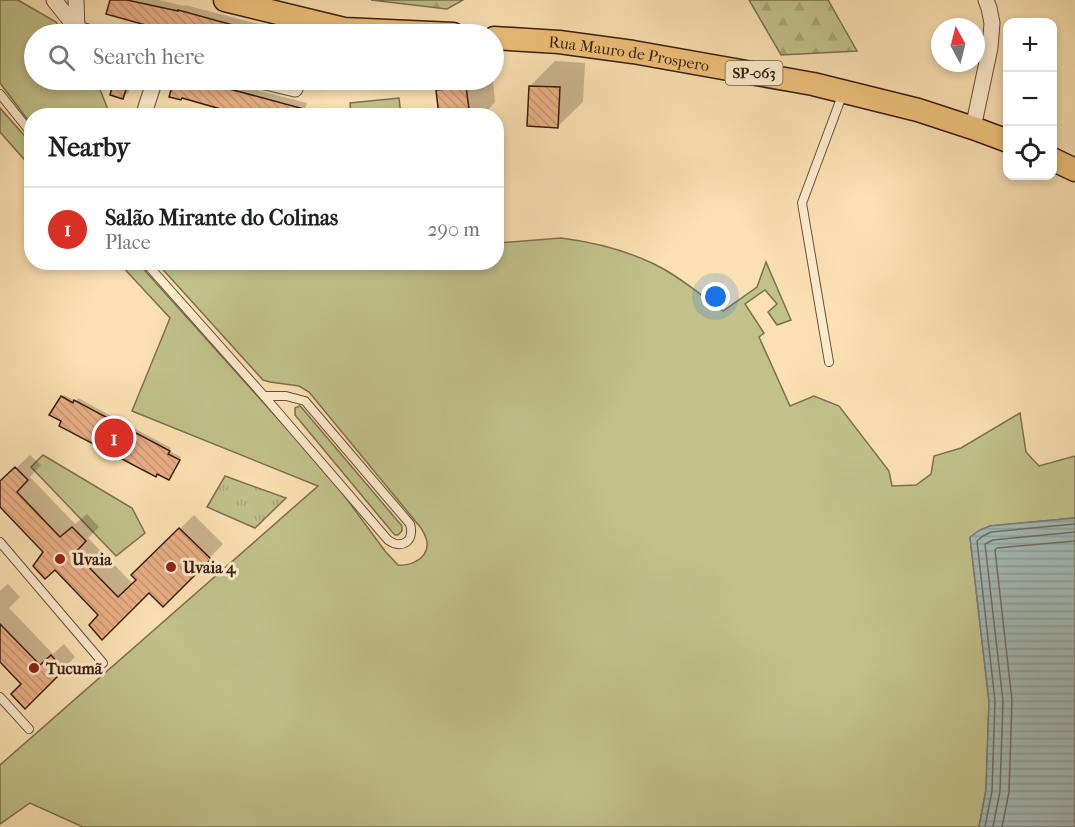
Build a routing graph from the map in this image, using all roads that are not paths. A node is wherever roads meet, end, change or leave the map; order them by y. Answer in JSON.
{"nodes":[{"id":1,"x":54,"y":0,"type":"edge"},
{"id":2,"x":76,"y":0,"type":"edge"},
{"id":3,"x":225,"y":0,"type":"edge"},
{"id":4,"x":986,"y":0,"type":"edge"},
{"id":5,"x":73,"y":24,"type":"edge"},
{"id":6,"x":77,"y":24,"type":"edge"},
{"id":7,"x":323,"y":24,"type":"edge"},
{"id":8,"x":504,"y":39,"type":"edge"},
{"id":9,"x":152,"y":90,"type":"edge"},
{"id":10,"x":844,"y":91,"type":"junction"},
{"id":11,"x":0,"y":94,"type":"edge"},
{"id":12,"x":146,"y":108,"type":"edge"},
{"id":13,"x":24,"y":124,"type":"edge"},
{"id":14,"x":973,"y":128,"type":"junction"},
{"id":15,"x":1003,"y":139,"type":"edge"},
{"id":16,"x":1057,"y":161,"type":"edge"},
{"id":17,"x":1075,"y":170,"type":"edge"},
{"id":18,"x":151,"y":270,"type":"edge"},
{"id":19,"x":829,"y":362,"type":"dead end"},
{"id":20,"x":264,"y":396,"type":"junction"},
{"id":21,"x":0,"y":542,"type":"edge"},
{"id":22,"x":103,"y":663,"type":"dead end"},
{"id":23,"x":0,"y":697,"type":"edge"},
{"id":24,"x":29,"y":729,"type":"dead end"}],
"edges":[{"from":1,"to":5,"type":"street"},
{"from":2,"to":6,"type":"street"},
{"from":3,"to":7,"type":"main road"},
{"from":4,"to":14,"type":"street"},
{"from":8,"to":10,"type":"main road","name":"Rua Mauro de Prospero","number":"SP-063"},
{"from":9,"to":12,"type":"street"},
{"from":10,"to":14,"type":"main road","name":"Rua Mauro de Prospero","number":"SP-063"},
{"from":10,"to":19,"type":"lane"},
{"from":11,"to":13,"type":"lane"},
{"from":14,"to":15,"type":"main road","name":"Rua Mauro de Prospero","number":"SP-063"},
{"from":16,"to":17,"type":"main road"},
{"from":18,"to":20,"type":"lane"},
{"from":20,"to":20,"type":"lane"},
{"from":21,"to":22,"type":"lane"},
{"from":23,"to":24,"type":"lane"}]}
